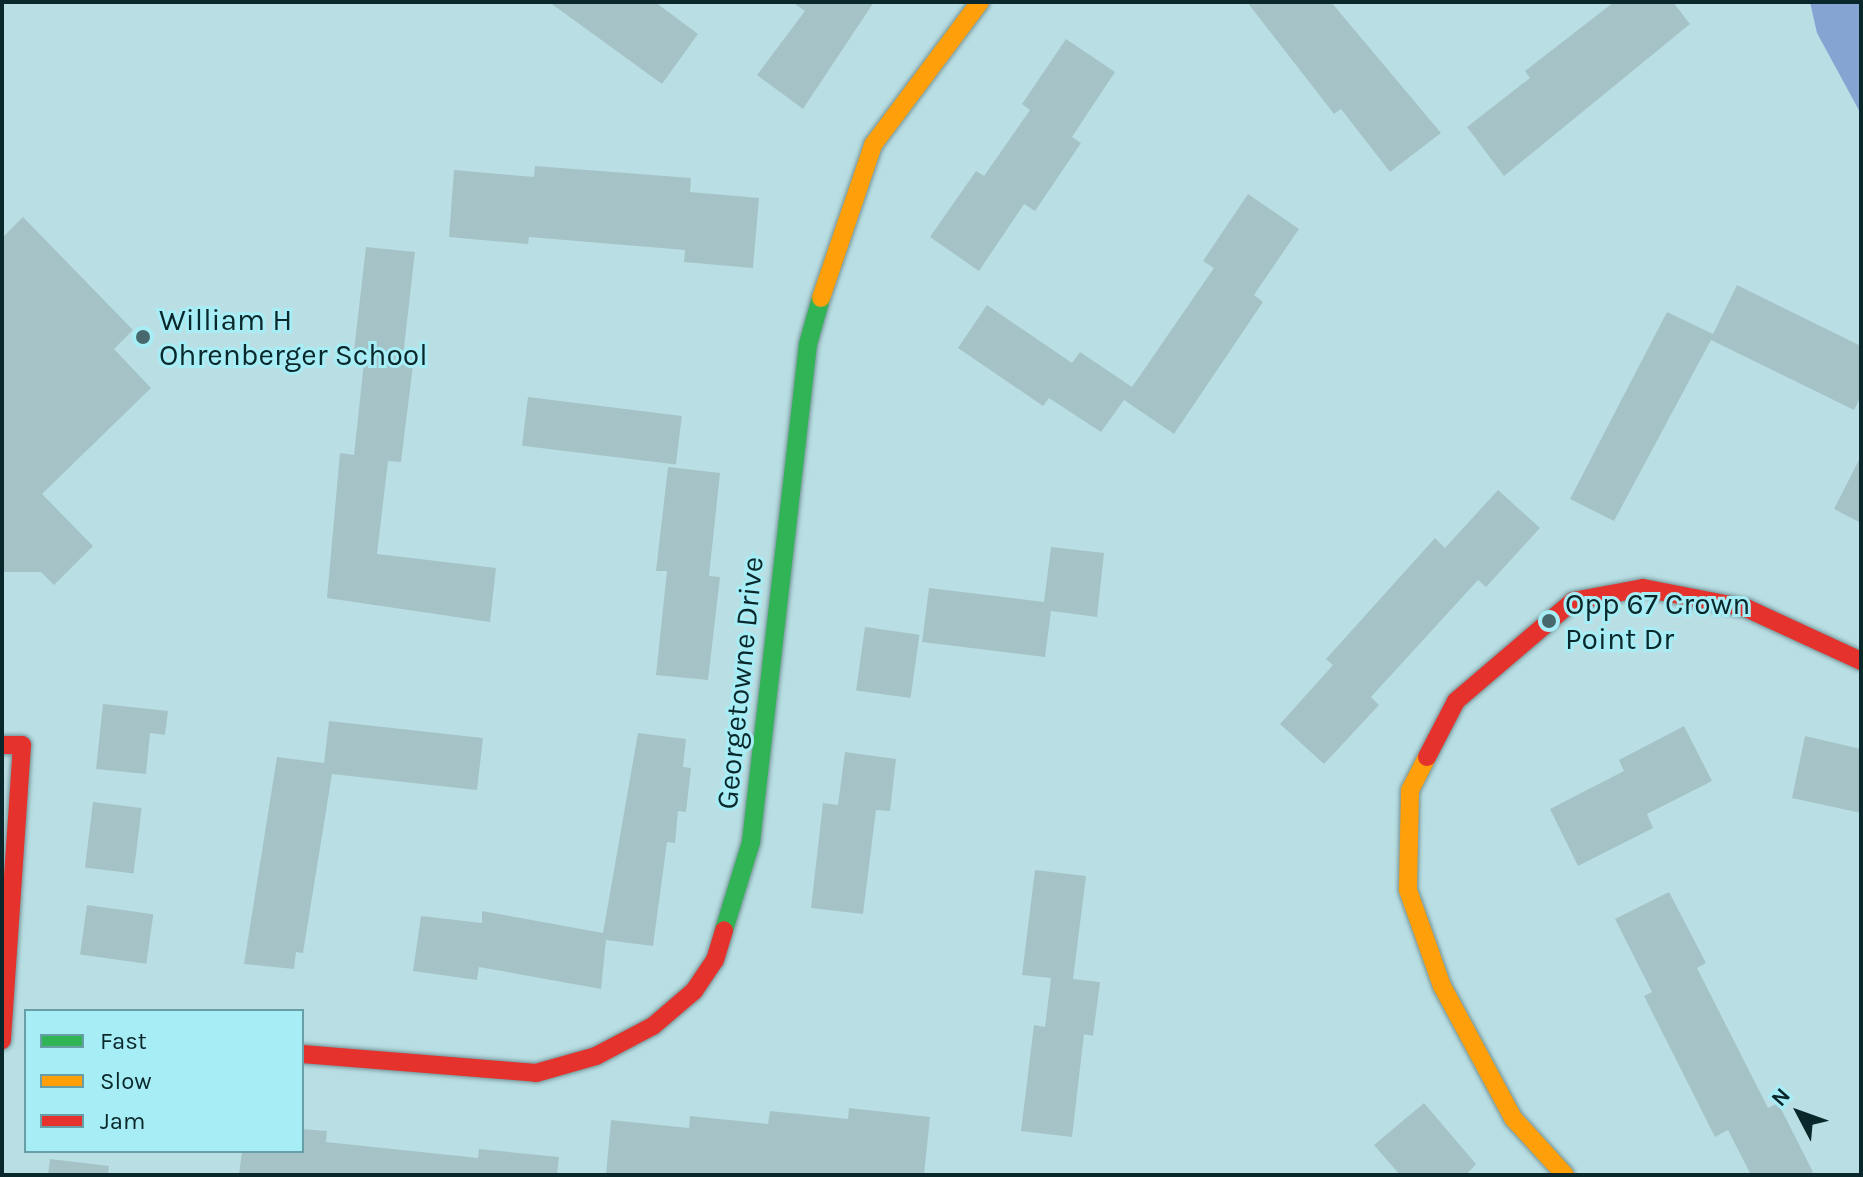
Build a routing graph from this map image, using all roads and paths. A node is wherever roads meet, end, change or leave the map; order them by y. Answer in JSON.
{"nodes":[{"id":1,"x":980,"y":2,"type":"edge"},
{"id":2,"x":1861,"y":661,"type":"edge"},
{"id":3,"x":2,"y":745,"type":"edge"},
{"id":4,"x":2,"y":1040,"type":"edge"},
{"id":5,"x":304,"y":1054,"type":"edge"},
{"id":6,"x":1565,"y":1175,"type":"edge"}],
"edges":[{"from":1,"to":5,"type":"street","name":"Georgetowne Drive"},
{"from":2,"to":6,"type":"street"},
{"from":3,"to":4,"type":"street"}]}
